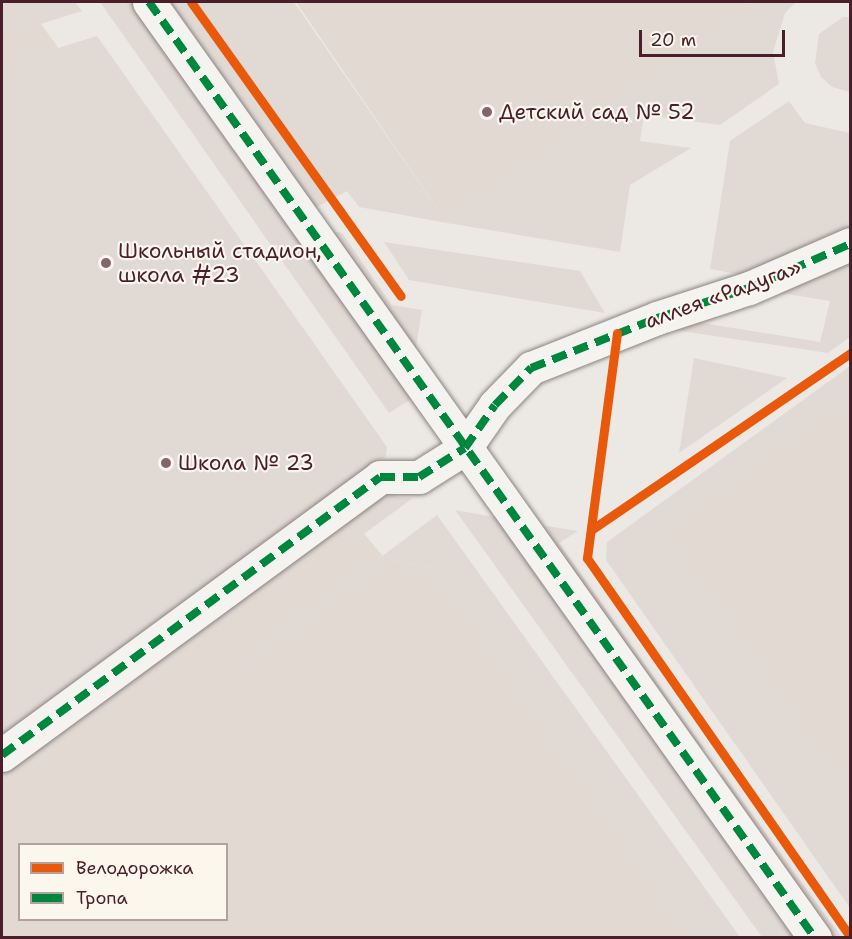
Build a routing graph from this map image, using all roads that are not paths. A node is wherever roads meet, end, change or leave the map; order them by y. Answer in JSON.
{"nodes":[{"id":1,"x":149,"y":2,"type":"edge"},
{"id":2,"x":850,"y":244,"type":"edge"},
{"id":3,"x":465,"y":448,"type":"junction"},
{"id":4,"x":2,"y":755,"type":"edge"},
{"id":5,"x":815,"y":938,"type":"edge"}],
"edges":[{"from":1,"to":3,"type":"street"},
{"from":2,"to":3,"type":"street","name":"аллея «Радуга»"},
{"from":3,"to":4,"type":"street"},
{"from":3,"to":5,"type":"street"}]}
